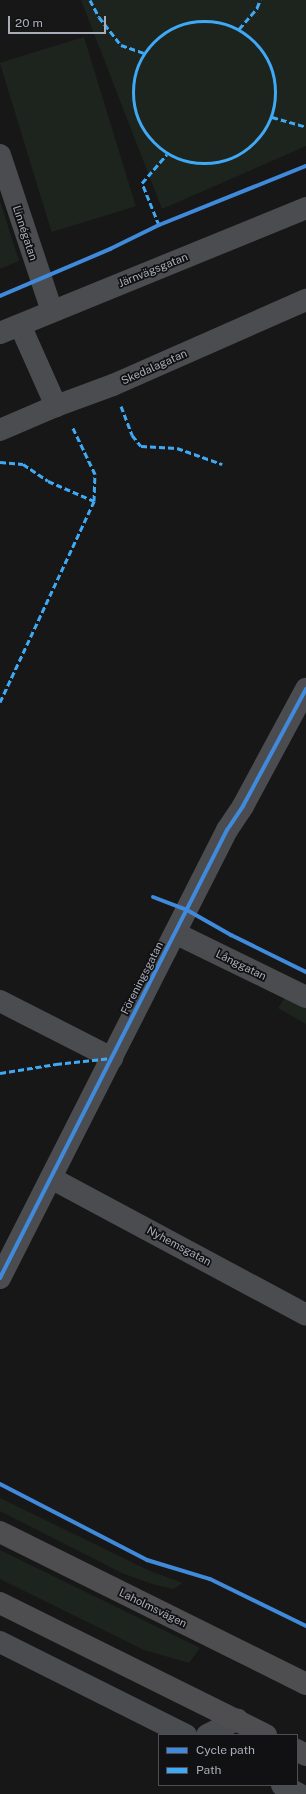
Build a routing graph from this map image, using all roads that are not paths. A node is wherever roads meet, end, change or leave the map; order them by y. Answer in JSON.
{"nodes":[{"id":1,"x":0,"y":155,"type":"edge"},
{"id":2,"x":306,"y":208,"type":"edge"},
{"id":3,"x":306,"y":300,"type":"edge"},
{"id":4,"x":52,"y":311,"type":"junction"},
{"id":5,"x":20,"y":325,"type":"junction"},
{"id":6,"x":0,"y":333,"type":"edge"},
{"id":7,"x":56,"y":406,"type":"junction"},
{"id":8,"x":0,"y":430,"type":"edge"},
{"id":9,"x":306,"y":689,"type":"edge"},
{"id":10,"x":175,"y":933,"type":"junction"},
{"id":11,"x":306,"y":997,"type":"edge"},
{"id":12,"x":0,"y":1001,"type":"edge"},
{"id":13,"x":112,"y":1058,"type":"junction"},
{"id":14,"x":51,"y":1178,"type":"junction"},
{"id":15,"x":0,"y":1278,"type":"edge"},
{"id":16,"x":306,"y":1314,"type":"edge"},
{"id":17,"x":0,"y":1532,"type":"edge"},
{"id":18,"x":0,"y":1603,"type":"edge"},
{"id":19,"x":0,"y":1642,"type":"edge"},
{"id":20,"x":306,"y":1684,"type":"edge"},
{"id":21,"x":237,"y":1720,"type":"junction"},
{"id":22,"x":184,"y":1734,"type":"edge"},
{"id":23,"x":209,"y":1734,"type":"edge"},
{"id":24,"x":264,"y":1734,"type":"edge"},
{"id":25,"x":284,"y":1786,"type":"edge"},
{"id":26,"x":300,"y":1794,"type":"edge"}],
"edges":[{"from":1,"to":4,"type":"street","name":"Linnégatan"},
{"from":2,"to":4,"type":"street","name":"Järnvägsgatan"},
{"from":3,"to":7,"type":"street","name":"Skedalagatan"},
{"from":4,"to":5,"type":"street","name":"Järnvägsgatan"},
{"from":5,"to":6,"type":"street","name":"Järnvägsgatan"},
{"from":5,"to":7,"type":"street"},
{"from":7,"to":8,"type":"street","name":"Skedalagatan"},
{"from":9,"to":10,"type":"street","name":"Föreningsgatan"},
{"from":10,"to":11,"type":"street","name":"Långgatan"},
{"from":10,"to":13,"type":"street","name":"Föreningsgatan"},
{"from":12,"to":13,"type":"street"},
{"from":13,"to":14,"type":"street","name":"Föreningsgatan"},
{"from":14,"to":15,"type":"street","name":"Föreningsgatan"},
{"from":14,"to":16,"type":"street","name":"Nyhemsgatan"},
{"from":17,"to":20,"type":"highway","name":"Laholmsvägen"},
{"from":18,"to":21,"type":"highway"},
{"from":19,"to":22,"type":"street"},
{"from":21,"to":23,"type":"street"},
{"from":21,"to":24,"type":"highway"},
{"from":25,"to":26,"type":"street"}]}
